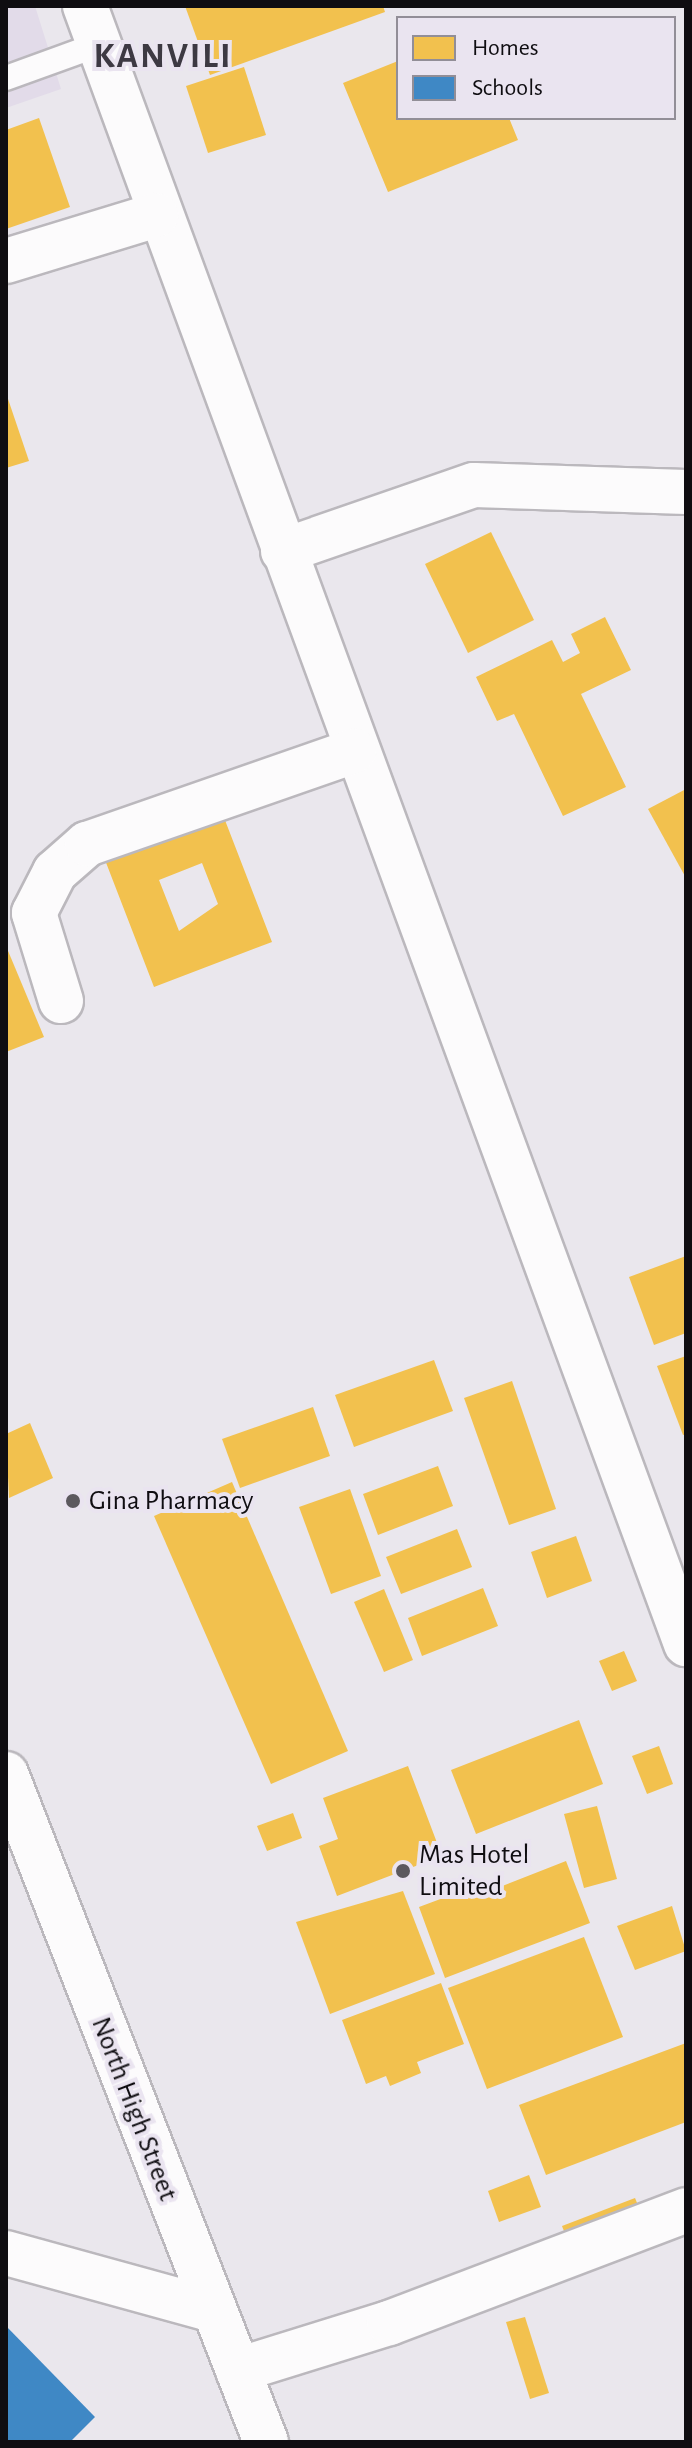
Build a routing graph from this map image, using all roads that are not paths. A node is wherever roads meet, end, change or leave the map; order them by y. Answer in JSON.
{"nodes":[{"id":1,"x":91,"y":26,"type":"edge"},
{"id":2,"x":6,"y":78,"type":"edge"},
{"id":3,"x":156,"y":215,"type":"junction"},
{"id":4,"x":6,"y":261,"type":"edge"},
{"id":5,"x":686,"y":492,"type":"edge"},
{"id":6,"x":283,"y":551,"type":"junction"},
{"id":7,"x":354,"y":751,"type":"junction"},
{"id":8,"x":61,"y":1001,"type":"dead end"},
{"id":9,"x":686,"y":1644,"type":"edge"},
{"id":10,"x":6,"y":1774,"type":"edge"},
{"id":11,"x":686,"y":2210,"type":"edge"},
{"id":12,"x":6,"y":2253,"type":"edge"},
{"id":13,"x":210,"y":2309,"type":"junction"},
{"id":14,"x":238,"y":2370,"type":"junction"},
{"id":15,"x":266,"y":2442,"type":"edge"}],
"edges":[{"from":1,"to":2,"type":"lane"},
{"from":1,"to":3,"type":"main road"},
{"from":3,"to":4,"type":"main road"},
{"from":3,"to":6,"type":"main road"},
{"from":5,"to":6,"type":"main road"},
{"from":6,"to":7,"type":"main road"},
{"from":7,"to":8,"type":"main road"},
{"from":7,"to":9,"type":"main road"},
{"from":10,"to":13,"type":"main road","name":"North High Street"},
{"from":11,"to":14,"type":"main road"},
{"from":12,"to":13,"type":"main road"},
{"from":13,"to":14,"type":"main road","name":"North High Street"},
{"from":14,"to":15,"type":"main road","name":"North High Street"}]}
